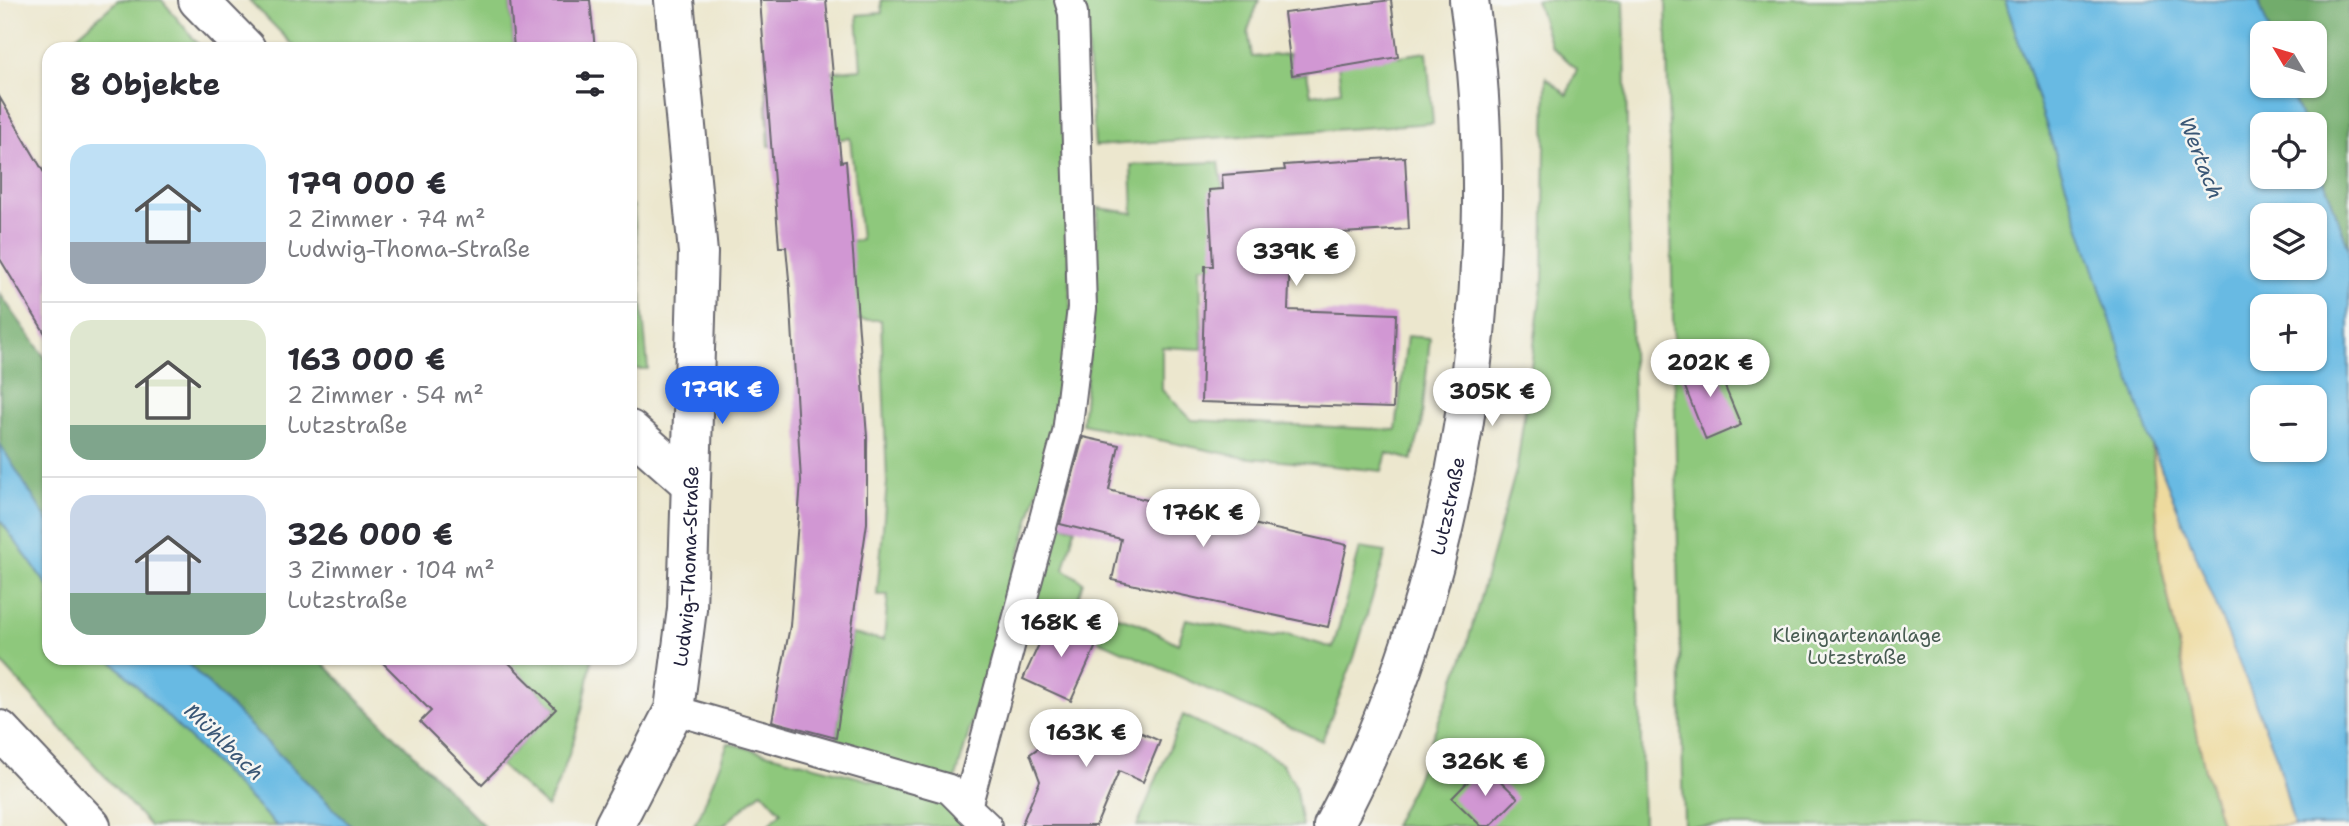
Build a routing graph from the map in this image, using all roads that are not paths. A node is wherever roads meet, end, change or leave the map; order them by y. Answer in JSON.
{"nodes":[{"id":1,"x":198,"y":0,"type":"edge"},
{"id":2,"x":674,"y":0,"type":"edge"},
{"id":3,"x":1069,"y":0,"type":"edge"},
{"id":4,"x":1469,"y":0,"type":"edge"},
{"id":5,"x":239,"y":42,"type":"edge"},
{"id":6,"x":637,"y":436,"type":"edge"},
{"id":7,"x":690,"y":483,"type":"junction"},
{"id":8,"x":674,"y":710,"type":"junction"},
{"id":9,"x":0,"y":730,"type":"edge"},
{"id":10,"x":967,"y":807,"type":"junction"},
{"id":11,"x":91,"y":826,"type":"edge"},
{"id":12,"x":614,"y":826,"type":"edge"},
{"id":13,"x":987,"y":826,"type":"edge"},
{"id":14,"x":1333,"y":826,"type":"edge"}],
"edges":[{"from":1,"to":5,"type":"street"},
{"from":2,"to":7,"type":"street","name":"Ludwig-Thoma-Straße"},
{"from":3,"to":10,"type":"lane"},
{"from":4,"to":14,"type":"street","name":"Lutzstraße"},
{"from":6,"to":7,"type":"street"},
{"from":7,"to":8,"type":"street","name":"Ludwig-Thoma-Straße"},
{"from":8,"to":10,"type":"lane"},
{"from":8,"to":12,"type":"street","name":"Ludwig-Thoma-Straße"},
{"from":9,"to":11,"type":"street"},
{"from":10,"to":13,"type":"lane"}]}
